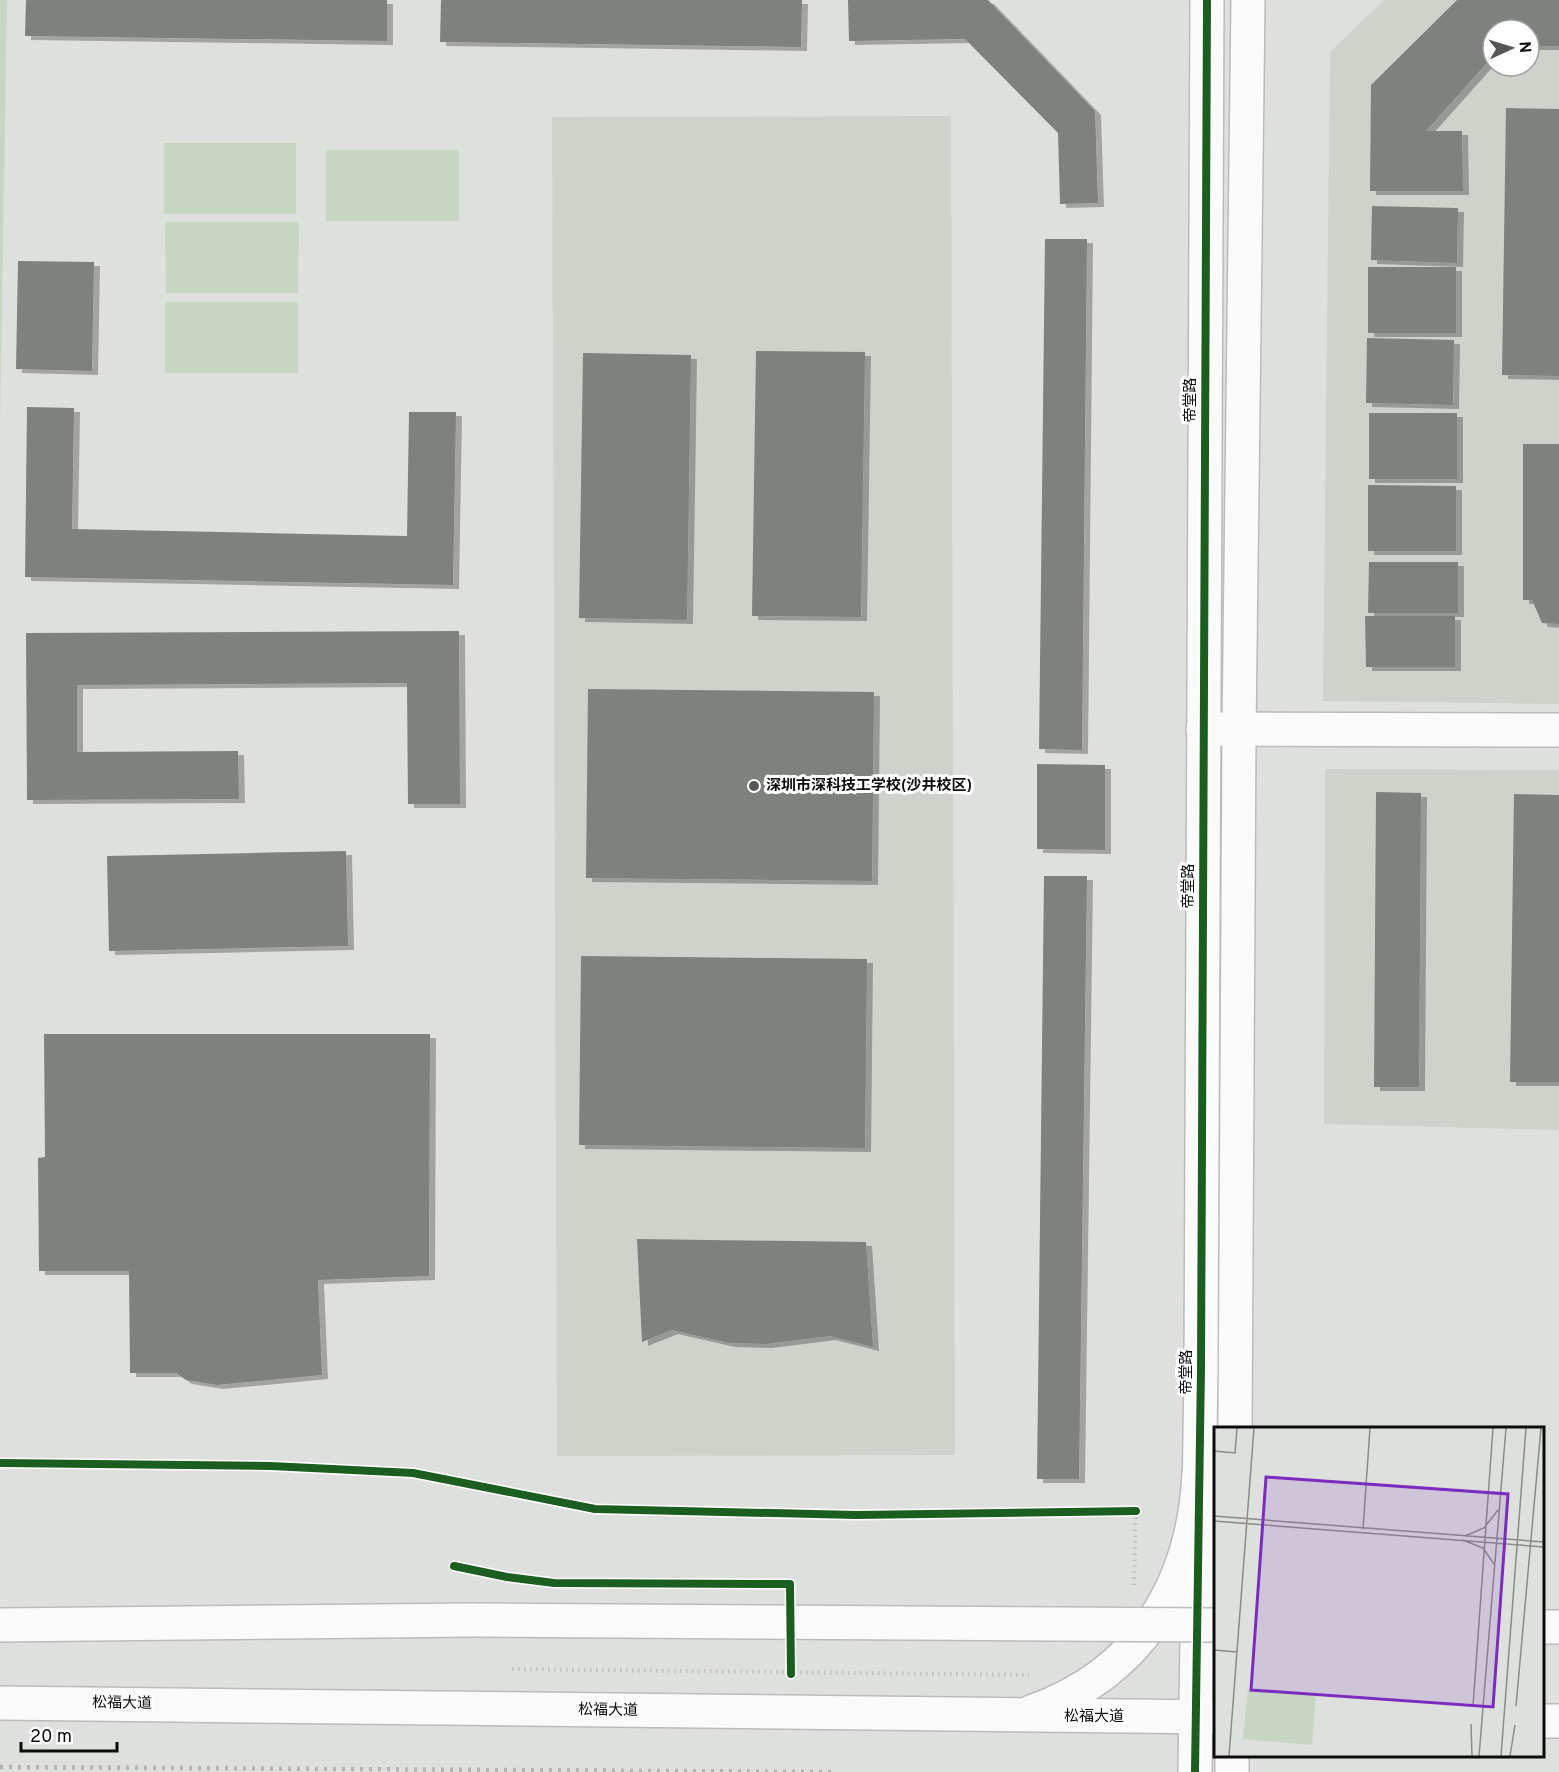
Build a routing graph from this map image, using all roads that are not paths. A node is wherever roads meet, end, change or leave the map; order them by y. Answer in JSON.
{"nodes":[{"id":1,"x":1208,"y":0,"type":"edge"},
{"id":2,"x":1248,"y":0,"type":"edge"},
{"id":3,"x":1203,"y":729,"type":"junction"},
{"id":4,"x":1239,"y":730,"type":"junction"},
{"id":5,"x":1559,"y":730,"type":"edge"},
{"id":6,"x":1235,"y":1427,"type":"edge"},
{"id":7,"x":1199,"y":1473,"type":"junction"},
{"id":8,"x":0,"y":1625,"type":"edge"},
{"id":9,"x":1214,"y":1625,"type":"edge"},
{"id":10,"x":0,"y":1703,"type":"edge"},
{"id":11,"x":1016,"y":1717,"type":"junction"},
{"id":12,"x":1206,"y":1717,"type":"edge"},
{"id":13,"x":1196,"y":1772,"type":"edge"}],
"edges":[{"from":1,"to":3,"type":"main road","name":"帝堂路"},
{"from":2,"to":4,"type":"main road"},
{"from":3,"to":4,"type":"main road"},
{"from":3,"to":7,"type":"main road","name":"帝堂路"},
{"from":4,"to":5,"type":"main road"},
{"from":4,"to":6,"type":"main road"},
{"from":7,"to":11,"type":"main road"},
{"from":7,"to":12,"type":"main road","name":"帝堂路"},
{"from":8,"to":9,"type":"main road","bridge":true},
{"from":10,"to":11,"type":"main road","name":"松福大道"},
{"from":11,"to":12,"type":"main road","name":"松福大道"},
{"from":12,"to":13,"type":"main road","name":"帝堂路"}]}
